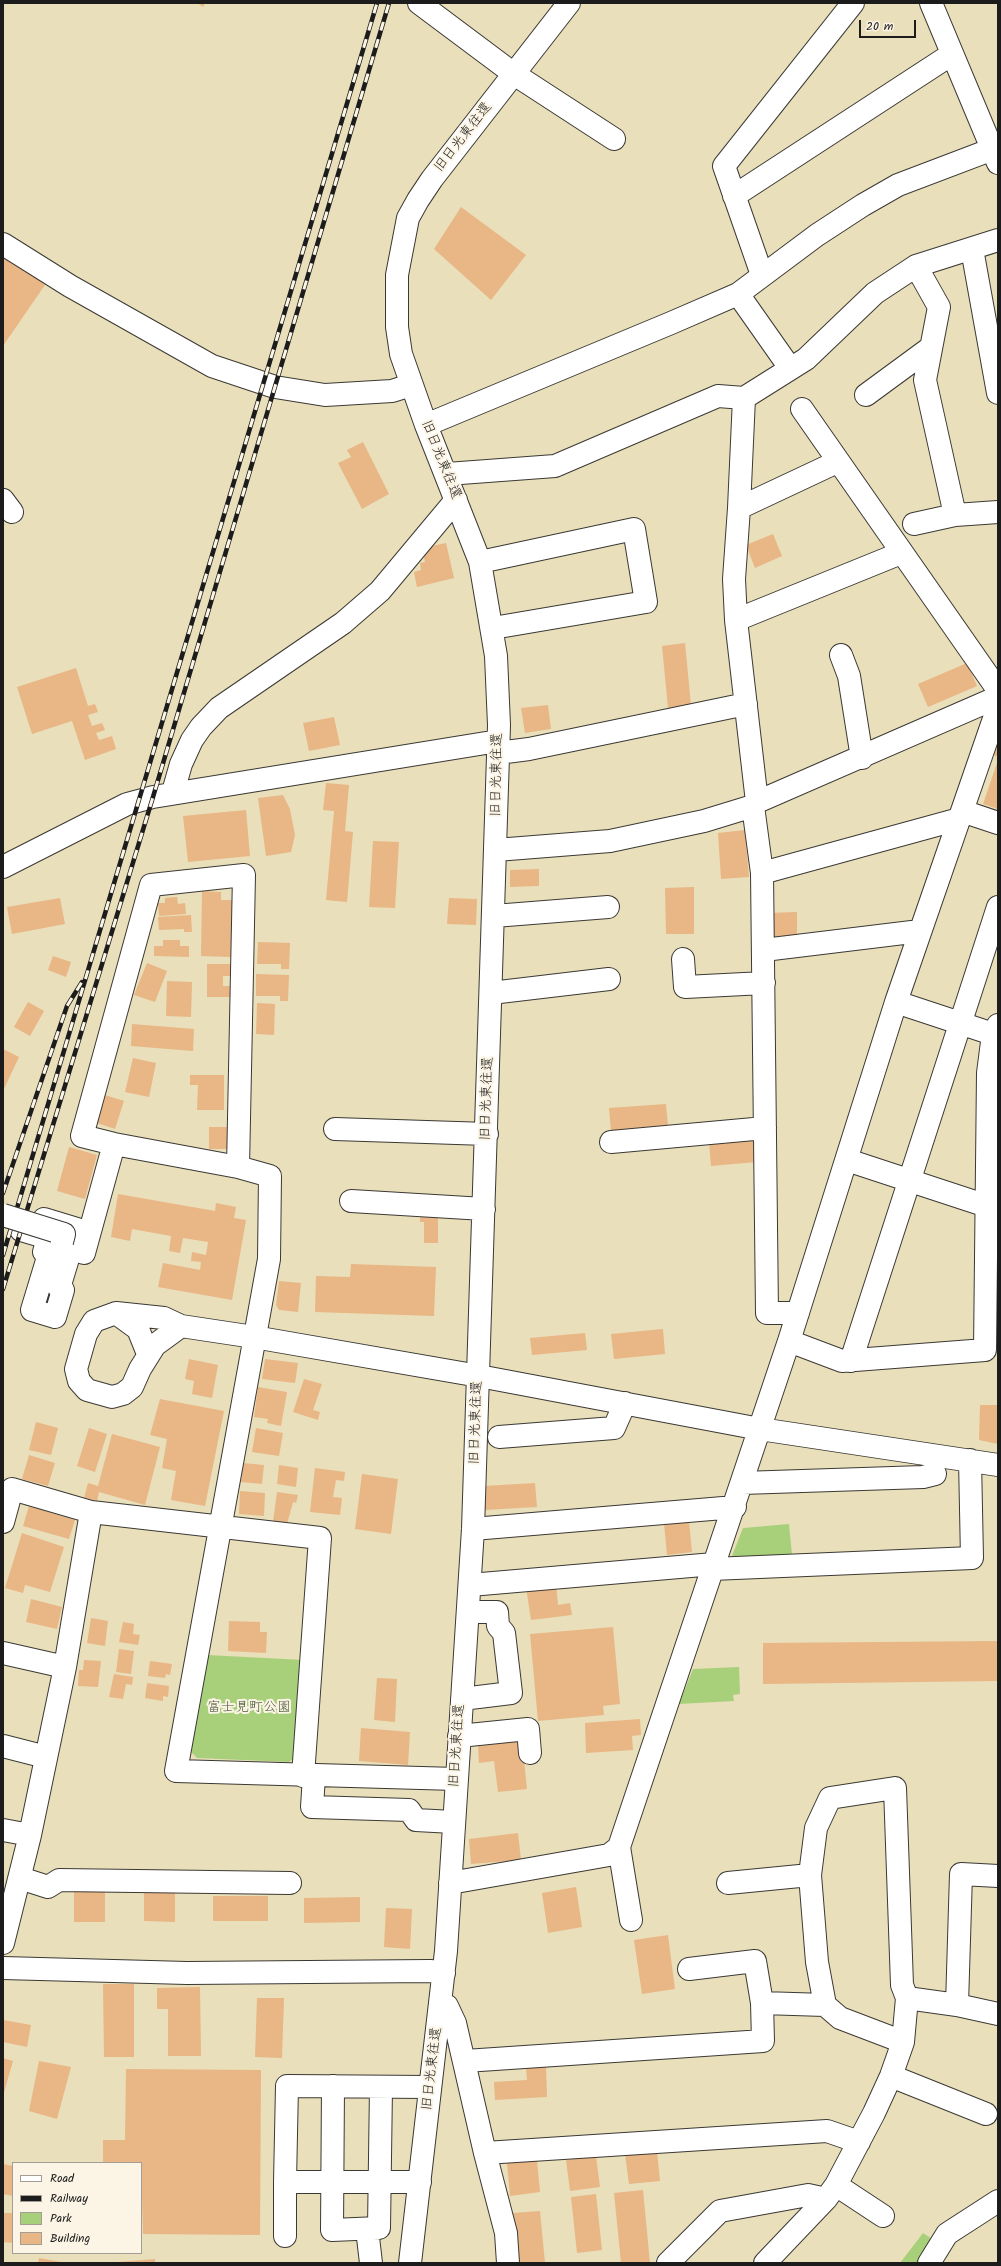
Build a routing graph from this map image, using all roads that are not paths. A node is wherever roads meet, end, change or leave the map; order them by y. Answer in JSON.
{"nodes":[{"id":1,"x":419,"y":3,"type":"edge"},
{"id":2,"x":569,"y":3,"type":"edge"},
{"id":3,"x":853,"y":3,"type":"edge"},
{"id":4,"x":931,"y":3,"type":"edge"},
{"id":5,"x":952,"y":54,"type":"junction"},
{"id":6,"x":514,"y":74,"type":"junction"},
{"id":7,"x":614,"y":140,"type":"dead end"},
{"id":8,"x":996,"y":153,"type":"edge"},
{"id":9,"x":734,"y":196,"type":"junction"},
{"id":10,"x":998,"y":240,"type":"edge"},
{"id":11,"x":3,"y":244,"type":"edge"},
{"id":12,"x":972,"y":249,"type":"junction"},
{"id":13,"x":916,"y":266,"type":"junction"},
{"id":14,"x":762,"y":275,"type":"junction"},
{"id":15,"x":738,"y":294,"type":"junction"},
{"id":16,"x":930,"y":348,"type":"junction"},
{"id":17,"x":790,"y":368,"type":"junction"},
{"id":18,"x":411,"y":385,"type":"junction"},
{"id":19,"x":998,"y":393,"type":"edge"},
{"id":20,"x":866,"y":395,"type":"dead end"},
{"id":21,"x":744,"y":398,"type":"junction"},
{"id":22,"x":802,"y":409,"type":"dead end"},
{"id":23,"x":426,"y":425,"type":"junction"},
{"id":24,"x":837,"y":462,"type":"junction"},
{"id":25,"x":447,"y":474,"type":"junction"},
{"id":26,"x":456,"y":500,"type":"junction"},
{"id":27,"x":739,"y":508,"type":"junction"},
{"id":28,"x":998,"y":512,"type":"edge"},
{"id":29,"x":955,"y":516,"type":"junction"},
{"id":30,"x":914,"y":524,"type":"dead end"},
{"id":31,"x":901,"y":553,"type":"junction"},
{"id":32,"x":480,"y":562,"type":"junction"},
{"id":33,"x":736,"y":620,"type":"junction"},
{"id":34,"x":493,"y":628,"type":"junction"},
{"id":35,"x":841,"y":655,"type":"dead end"},
{"id":36,"x":998,"y":690,"type":"edge"},
{"id":37,"x":998,"y":697,"type":"edge"},
{"id":38,"x":746,"y":704,"type":"junction"},
{"id":39,"x":998,"y":707,"type":"edge"},
{"id":40,"x":498,"y":747,"type":"junction"},
{"id":41,"x":862,"y":758,"type":"junction"},
{"id":42,"x":173,"y":792,"type":"junction"},
{"id":43,"x":755,"y":804,"type":"junction"},
{"id":44,"x":961,"y":815,"type":"junction"},
{"id":45,"x":998,"y":823,"type":"edge"},
{"id":46,"x":496,"y":850,"type":"junction"},
{"id":47,"x":3,"y":867,"type":"edge"},
{"id":48,"x":762,"y":873,"type":"junction"},
{"id":49,"x":608,"y":907,"type":"dead end"},
{"id":50,"x":998,"y":907,"type":"edge"},
{"id":51,"x":494,"y":916,"type":"junction"},
{"id":52,"x":920,"y":931,"type":"junction"},
{"id":53,"x":764,"y":950,"type":"junction"},
{"id":54,"x":683,"y":959,"type":"dead end"},
{"id":55,"x":609,"y":979,"type":"dead end"},
{"id":56,"x":764,"y":983,"type":"junction"},
{"id":57,"x":492,"y":993,"type":"junction"},
{"id":58,"x":896,"y":1002,"type":"junction"},
{"id":59,"x":961,"y":1023,"type":"junction"},
{"id":60,"x":996,"y":1029,"type":"edge"},
{"id":61,"x":765,"y":1128,"type":"junction"},
{"id":62,"x":335,"y":1129,"type":"dead end"},
{"id":63,"x":487,"y":1134,"type":"junction"},
{"id":64,"x":611,"y":1142,"type":"dead end"},
{"id":65,"x":114,"y":1144,"type":"junction"},
{"id":66,"x":847,"y":1160,"type":"junction"},
{"id":67,"x":238,"y":1167,"type":"junction"},
{"id":68,"x":909,"y":1181,"type":"junction"},
{"id":69,"x":351,"y":1201,"type":"dead end"},
{"id":70,"x":3,"y":1206,"type":"edge"},
{"id":71,"x":987,"y":1206,"type":"junction"},
{"id":72,"x":484,"y":1209,"type":"junction"},
{"id":73,"x":3,"y":1215,"type":"edge"},
{"id":74,"x":3,"y":1224,"type":"edge"},
{"id":75,"x":62,"y":1242,"type":"dead end"},
{"id":76,"x":79,"y":1270,"type":"dead end"},
{"id":77,"x":116,"y":1313,"type":"junction"},
{"id":78,"x":798,"y":1313,"type":"junction"},
{"id":79,"x":181,"y":1326,"type":"junction"},
{"id":80,"x":254,"y":1337,"type":"junction"},
{"id":81,"x":789,"y":1341,"type":"junction"},
{"id":82,"x":148,"y":1354,"type":"junction"},
{"id":83,"x":852,"y":1361,"type":"junction"},
{"id":84,"x":478,"y":1376,"type":"junction"},
{"id":85,"x":625,"y":1403,"type":"junction"},
{"id":86,"x":760,"y":1429,"type":"junction"},
{"id":87,"x":499,"y":1437,"type":"dead end"},
{"id":88,"x":970,"y":1460,"type":"junction"},
{"id":89,"x":998,"y":1465,"type":"edge"},
{"id":90,"x":935,"y":1474,"type":"dead end"},
{"id":91,"x":742,"y":1483,"type":"junction"},
{"id":92,"x":735,"y":1507,"type":"junction"},
{"id":93,"x":91,"y":1512,"type":"junction"},
{"id":94,"x":3,"y":1522,"type":"edge"},
{"id":95,"x":219,"y":1528,"type":"junction"},
{"id":96,"x":473,"y":1529,"type":"junction"},
{"id":97,"x":713,"y":1566,"type":"junction"},
{"id":98,"x":470,"y":1585,"type":"junction"},
{"id":99,"x":468,"y":1612,"type":"junction"},
{"id":100,"x":3,"y":1653,"type":"edge"},
{"id":101,"x":65,"y":1667,"type":"junction"},
{"id":102,"x":462,"y":1699,"type":"junction"},
{"id":103,"x":459,"y":1736,"type":"junction"},
{"id":104,"x":3,"y":1746,"type":"edge"},
{"id":105,"x":530,"y":1753,"type":"dead end"},
{"id":106,"x":46,"y":1757,"type":"junction"},
{"id":107,"x":308,"y":1776,"type":"junction"},
{"id":108,"x":456,"y":1779,"type":"junction"},
{"id":109,"x":453,"y":1822,"type":"junction"},
{"id":110,"x":3,"y":1830,"type":"edge"},
{"id":111,"x":30,"y":1835,"type":"junction"},
{"id":112,"x":620,"y":1847,"type":"junction"},
{"id":113,"x":810,"y":1875,"type":"junction"},
{"id":114,"x":998,"y":1876,"type":"edge"},
{"id":115,"x":20,"y":1878,"type":"junction"},
{"id":116,"x":450,"y":1882,"type":"junction"},
{"id":117,"x":290,"y":1883,"type":"dead end"},
{"id":118,"x":728,"y":1883,"type":"dead end"},
{"id":119,"x":631,"y":1920,"type":"dead end"},
{"id":120,"x":3,"y":1943,"type":"edge"},
{"id":121,"x":3,"y":1968,"type":"edge"},
{"id":122,"x":690,"y":1969,"type":"dead end"},
{"id":123,"x":444,"y":1973,"type":"junction"},
{"id":124,"x":907,"y":1998,"type":"junction"},
{"id":125,"x":762,"y":2003,"type":"junction"},
{"id":126,"x":440,"y":2005,"type":"junction"},
{"id":127,"x":825,"y":2005,"type":"junction"},
{"id":128,"x":957,"y":2005,"type":"junction"},
{"id":129,"x":998,"y":2014,"type":"edge"},
{"id":130,"x":903,"y":2042,"type":"junction"},
{"id":131,"x":465,"y":2061,"type":"junction"},
{"id":132,"x":891,"y":2076,"type":"junction"},
{"id":133,"x":333,"y":2086,"type":"junction"},
{"id":134,"x":381,"y":2087,"type":"junction"},
{"id":135,"x":430,"y":2087,"type":"junction"},
{"id":136,"x":986,"y":2114,"type":"dead end"},
{"id":137,"x":859,"y":2142,"type":"junction"},
{"id":138,"x":485,"y":2153,"type":"junction"},
{"id":139,"x":285,"y":2182,"type":"junction"},
{"id":140,"x":333,"y":2182,"type":"junction"},
{"id":141,"x":380,"y":2182,"type":"junction"},
{"id":142,"x":420,"y":2182,"type":"junction"},
{"id":143,"x":831,"y":2192,"type":"junction"},
{"id":144,"x":998,"y":2201,"type":"edge"},
{"id":145,"x":883,"y":2216,"type":"dead end"},
{"id":146,"x":367,"y":2229,"type":"junction"},
{"id":147,"x":285,"y":2236,"type":"dead end"},
{"id":148,"x":371,"y":2263,"type":"edge"},
{"id":149,"x":410,"y":2263,"type":"edge"},
{"id":150,"x":508,"y":2263,"type":"edge"},
{"id":151,"x":668,"y":2263,"type":"edge"},
{"id":152,"x":765,"y":2263,"type":"edge"},
{"id":153,"x":929,"y":2263,"type":"edge"}],
"edges":[{"from":1,"to":6,"type":"street"},
{"from":2,"to":6,"type":"street","name":"旧日光東往還"},
{"from":3,"to":9,"type":"street"},
{"from":4,"to":5,"type":"street"},
{"from":5,"to":8,"type":"street"},
{"from":5,"to":9,"type":"street"},
{"from":6,"to":7,"type":"street"},
{"from":6,"to":18,"type":"street","name":"旧日光東往還"},
{"from":8,"to":14,"type":"street"},
{"from":9,"to":14,"type":"street"},
{"from":10,"to":12,"type":"street"},
{"from":11,"to":18,"type":"street"},
{"from":12,"to":13,"type":"street"},
{"from":12,"to":19,"type":"street"},
{"from":13,"to":16,"type":"street"},
{"from":13,"to":17,"type":"street"},
{"from":14,"to":15,"type":"street"},
{"from":15,"to":17,"type":"street"},
{"from":15,"to":23,"type":"street"},
{"from":16,"to":20,"type":"street"},
{"from":16,"to":29,"type":"street"},
{"from":17,"to":21,"type":"street"},
{"from":18,"to":23,"type":"street","name":"旧日光東往還"},
{"from":21,"to":25,"type":"street"},
{"from":21,"to":27,"type":"street"},
{"from":22,"to":24,"type":"street"},
{"from":23,"to":25,"type":"street","name":"旧日光東往還"},
{"from":24,"to":27,"type":"street"},
{"from":24,"to":31,"type":"street"},
{"from":25,"to":26,"type":"street","name":"旧日光東往還"},
{"from":26,"to":32,"type":"street","name":"旧日光東往還"},
{"from":26,"to":42,"type":"street"},
{"from":27,"to":33,"type":"street"},
{"from":28,"to":29,"type":"street"},
{"from":29,"to":30,"type":"street"},
{"from":31,"to":33,"type":"street"},
{"from":31,"to":36,"type":"street"},
{"from":32,"to":34,"type":"street","name":"旧日光東往還"},
{"from":32,"to":34,"type":"street"},
{"from":33,"to":38,"type":"street"},
{"from":34,"to":40,"type":"street","name":"旧日光東往還"},
{"from":35,"to":41,"type":"street"},
{"from":37,"to":41,"type":"street"},
{"from":38,"to":40,"type":"street"},
{"from":38,"to":43,"type":"street"},
{"from":39,"to":44,"type":"street"},
{"from":40,"to":42,"type":"street"},
{"from":40,"to":46,"type":"street","name":"旧日光東往還"},
{"from":41,"to":43,"type":"street"},
{"from":42,"to":47,"type":"street"},
{"from":43,"to":46,"type":"street"},
{"from":43,"to":48,"type":"street"},
{"from":44,"to":45,"type":"street"},
{"from":44,"to":48,"type":"street"},
{"from":44,"to":52,"type":"street"},
{"from":46,"to":51,"type":"street","name":"旧日光東往還"},
{"from":48,"to":53,"type":"street"},
{"from":49,"to":51,"type":"street"},
{"from":50,"to":59,"type":"street"},
{"from":51,"to":57,"type":"street","name":"旧日光東往還"},
{"from":52,"to":53,"type":"street"},
{"from":52,"to":58,"type":"street"},
{"from":53,"to":56,"type":"street"},
{"from":54,"to":56,"type":"street"},
{"from":55,"to":57,"type":"street"},
{"from":56,"to":61,"type":"street"},
{"from":57,"to":63,"type":"street","name":"旧日光東往還"},
{"from":58,"to":59,"type":"street"},
{"from":58,"to":66,"type":"street"},
{"from":59,"to":60,"type":"street"},
{"from":59,"to":68,"type":"street"},
{"from":60,"to":71,"type":"street"},
{"from":61,"to":64,"type":"street"},
{"from":61,"to":78,"type":"street"},
{"from":62,"to":63,"type":"street"},
{"from":63,"to":72,"type":"street","name":"旧日光東往還"},
{"from":65,"to":67,"type":"street"},
{"from":65,"to":67,"type":"street"},
{"from":65,"to":76,"type":"street"},
{"from":66,"to":68,"type":"street"},
{"from":66,"to":78,"type":"street"},
{"from":67,"to":80,"type":"street"},
{"from":68,"to":71,"type":"street"},
{"from":68,"to":83,"type":"street"},
{"from":69,"to":72,"type":"street"},
{"from":70,"to":74,"type":"street"},
{"from":71,"to":83,"type":"street"},
{"from":72,"to":84,"type":"street","name":"旧日光東往還"},
{"from":73,"to":75,"type":"street","bridge":true},
{"from":77,"to":79,"type":"street"},
{"from":77,"to":82,"type":"street"},
{"from":77,"to":82,"type":"street"},
{"from":78,"to":81,"type":"street"},
{"from":79,"to":80,"type":"street"},
{"from":79,"to":82,"type":"street"},
{"from":80,"to":84,"type":"street"},
{"from":80,"to":95,"type":"street"},
{"from":81,"to":83,"type":"street"},
{"from":81,"to":86,"type":"street"},
{"from":84,"to":85,"type":"street"},
{"from":84,"to":96,"type":"street","name":"旧日光東往還"},
{"from":85,"to":86,"type":"street"},
{"from":85,"to":87,"type":"street"},
{"from":86,"to":88,"type":"street"},
{"from":86,"to":91,"type":"street"},
{"from":88,"to":89,"type":"street"},
{"from":88,"to":97,"type":"street"},
{"from":90,"to":91,"type":"street"},
{"from":91,"to":92,"type":"street"},
{"from":92,"to":96,"type":"street"},
{"from":92,"to":97,"type":"street"},
{"from":93,"to":94,"type":"street"},
{"from":93,"to":95,"type":"street"},
{"from":93,"to":101,"type":"street"},
{"from":95,"to":107,"type":"street"},
{"from":95,"to":107,"type":"street"},
{"from":96,"to":98,"type":"street","name":"旧日光東往還"},
{"from":97,"to":98,"type":"street"},
{"from":97,"to":112,"type":"street"},
{"from":98,"to":99,"type":"street","name":"旧日光東往還"},
{"from":99,"to":102,"type":"street","name":"旧日光東往還"},
{"from":99,"to":102,"type":"street"},
{"from":100,"to":101,"type":"street"},
{"from":101,"to":106,"type":"street"},
{"from":102,"to":103,"type":"street","name":"旧日光東往還"},
{"from":103,"to":105,"type":"street"},
{"from":103,"to":108,"type":"street","name":"旧日光東往還"},
{"from":104,"to":106,"type":"street"},
{"from":106,"to":111,"type":"street"},
{"from":107,"to":108,"type":"street"},
{"from":107,"to":109,"type":"street"},
{"from":108,"to":109,"type":"street","name":"旧日光東往還"},
{"from":109,"to":116,"type":"street","name":"旧日光東往還"},
{"from":110,"to":111,"type":"street"},
{"from":111,"to":115,"type":"street"},
{"from":112,"to":116,"type":"street"},
{"from":112,"to":119,"type":"street"},
{"from":113,"to":118,"type":"street"},
{"from":113,"to":124,"type":"street"},
{"from":113,"to":127,"type":"street"},
{"from":114,"to":128,"type":"street"},
{"from":115,"to":117,"type":"street"},
{"from":115,"to":120,"type":"street"},
{"from":116,"to":123,"type":"street","name":"旧日光東往還"},
{"from":121,"to":123,"type":"street"},
{"from":122,"to":125,"type":"street"},
{"from":123,"to":126,"type":"street","name":"旧日光東往還"},
{"from":124,"to":128,"type":"street"},
{"from":124,"to":130,"type":"street"},
{"from":125,"to":127,"type":"street"},
{"from":125,"to":131,"type":"street"},
{"from":126,"to":131,"type":"street"},
{"from":126,"to":135,"type":"street","name":"旧日光東往還"},
{"from":127,"to":130,"type":"street"},
{"from":128,"to":129,"type":"street"},
{"from":130,"to":132,"type":"street"},
{"from":131,"to":138,"type":"street"},
{"from":132,"to":136,"type":"street"},
{"from":132,"to":137,"type":"street"},
{"from":133,"to":134,"type":"street"},
{"from":133,"to":139,"type":"street"},
{"from":133,"to":140,"type":"street"},
{"from":134,"to":135,"type":"street"},
{"from":134,"to":141,"type":"street"},
{"from":135,"to":142,"type":"street","name":"旧日光東往還"},
{"from":137,"to":138,"type":"street"},
{"from":137,"to":143,"type":"street"},
{"from":138,"to":150,"type":"street"},
{"from":139,"to":140,"type":"street"},
{"from":139,"to":147,"type":"street"},
{"from":140,"to":141,"type":"street"},
{"from":140,"to":146,"type":"street"},
{"from":141,"to":142,"type":"street"},
{"from":141,"to":146,"type":"street"},
{"from":142,"to":149,"type":"street","name":"旧日光東往還"},
{"from":143,"to":145,"type":"street"},
{"from":143,"to":151,"type":"street"},
{"from":143,"to":152,"type":"street"},
{"from":144,"to":153,"type":"street"},
{"from":146,"to":148,"type":"street"}]}
